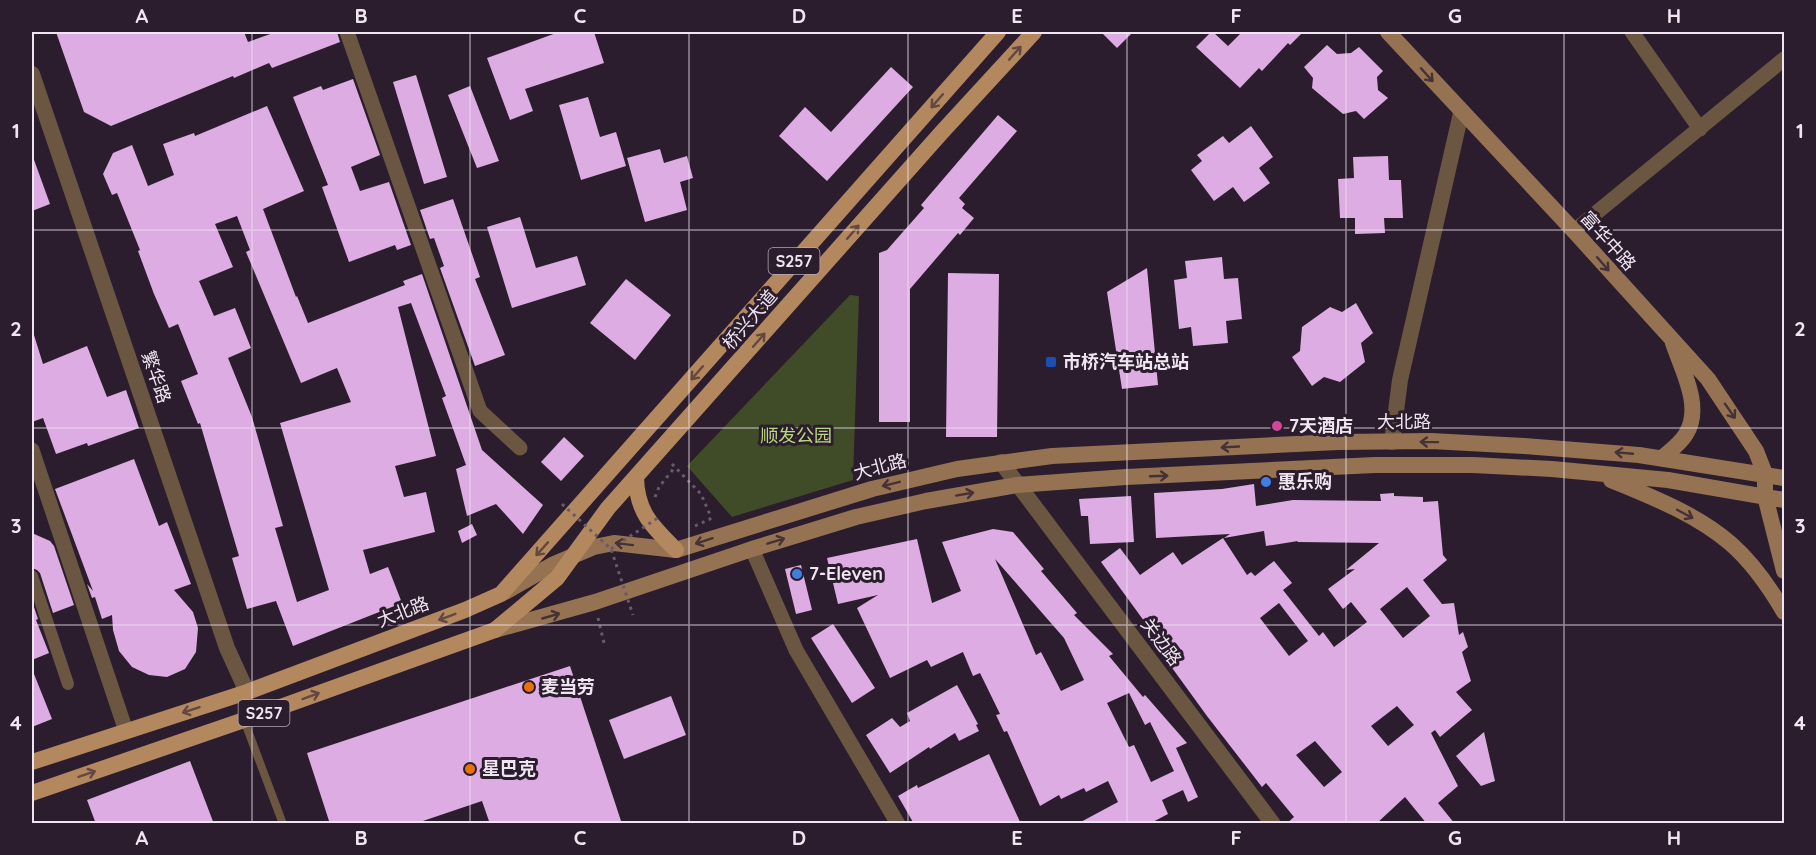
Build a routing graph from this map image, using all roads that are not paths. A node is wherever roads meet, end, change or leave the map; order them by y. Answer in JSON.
{"nodes":[{"id":1,"x":347,"y":32,"type":"edge"},
{"id":2,"x":998,"y":32,"type":"edge"},
{"id":3,"x":1034,"y":32,"type":"edge"},
{"id":4,"x":1388,"y":32,"type":"edge"},
{"id":5,"x":1632,"y":32,"type":"edge"},
{"id":6,"x":1785,"y":60,"type":"edge"},
{"id":7,"x":32,"y":74,"type":"edge"},
{"id":8,"x":1461,"y":112,"type":"junction"},
{"id":9,"x":1700,"y":129,"type":"junction"},
{"id":10,"x":1574,"y":231,"type":"junction"},
{"id":11,"x":1670,"y":336,"type":"junction"},
{"id":12,"x":1392,"y":442,"type":"junction"},
{"id":13,"x":520,"y":448,"type":"dead end"},
{"id":14,"x":32,"y":450,"type":"edge"},
{"id":15,"x":1662,"y":458,"type":"junction"},
{"id":16,"x":1001,"y":462,"type":"junction"},
{"id":17,"x":1593,"y":473,"type":"junction"},
{"id":18,"x":1765,"y":474,"type":"junction"},
{"id":19,"x":636,"y":478,"type":"junction"},
{"id":20,"x":1785,"y":478,"type":"edge"},
{"id":21,"x":1017,"y":485,"type":"junction"},
{"id":22,"x":1765,"y":496,"type":"junction"},
{"id":23,"x":1784,"y":500,"type":"edge"},
{"id":24,"x":752,"y":549,"type":"junction"},
{"id":25,"x":676,"y":550,"type":"junction"},
{"id":26,"x":573,"y":555,"type":"junction"},
{"id":27,"x":1785,"y":571,"type":"edge"},
{"id":28,"x":32,"y":576,"type":"edge"},
{"id":29,"x":501,"y":594,"type":"junction"},
{"id":30,"x":1785,"y":612,"type":"edge"},
{"id":31,"x":495,"y":630,"type":"junction"},
{"id":32,"x":68,"y":684,"type":"dead end"},
{"id":33,"x":246,"y":692,"type":"junction"},
{"id":34,"x":244,"y":720,"type":"junction"},
{"id":35,"x":126,"y":731,"type":"junction"},
{"id":36,"x":32,"y":762,"type":"edge"},
{"id":37,"x":32,"y":793,"type":"edge"},
{"id":38,"x":282,"y":824,"type":"edge"},
{"id":39,"x":898,"y":824,"type":"edge"},
{"id":40,"x":1273,"y":824,"type":"edge"}],
"edges":[{"from":1,"to":13,"type":"street"},
{"from":2,"to":29,"type":"main road","name":"桥兴大道","number":"S257","one_way":true},
{"from":19,"to":3,"type":"main road","name":"桥兴大道","number":"S257","one_way":true},
{"from":4,"to":8,"type":"main road","name":"富华中路","one_way":true},
{"from":5,"to":9,"type":"street"},
{"from":6,"to":9,"type":"street"},
{"from":7,"to":33,"type":"street","name":"繁华路"},
{"from":8,"to":10,"type":"main road","name":"富华中路"},
{"from":8,"to":12,"type":"street"},
{"from":9,"to":10,"type":"street"},
{"from":10,"to":11,"type":"main road","name":"富华中路","one_way":true},
{"from":11,"to":15,"type":"main road"},
{"from":11,"to":18,"type":"main road","name":"富华中路","one_way":true},
{"from":15,"to":12,"type":"main road","name":"大北路","one_way":true},
{"from":12,"to":16,"type":"main road","name":"大北路","one_way":true},
{"from":14,"to":35,"type":"street"},
{"from":15,"to":18,"type":"main road","name":"大北路"},
{"from":16,"to":21,"type":"street","name":"关边路"},
{"from":16,"to":25,"type":"main road","name":"大北路","one_way":true},
{"from":21,"to":17,"type":"main road","one_way":true},
{"from":17,"to":22,"type":"main road"},
{"from":17,"to":30,"type":"main road","one_way":true},
{"from":18,"to":20,"type":"main road","name":"大北路"},
{"from":18,"to":22,"type":"main road","name":"富华中路"},
{"from":18,"to":23,"type":"main road"},
{"from":19,"to":25,"type":"main road"},
{"from":19,"to":26,"type":"main road","name":"桥兴大道","number":"S257"},
{"from":24,"to":21,"type":"main road","one_way":true},
{"from":21,"to":40,"type":"street","name":"关边路"},
{"from":22,"to":23,"type":"main road"},
{"from":22,"to":27,"type":"main road","name":"富华中路"},
{"from":31,"to":24,"type":"main road","one_way":true},
{"from":24,"to":39,"type":"street"},
{"from":25,"to":26,"type":"main road","name":"大北路","one_way":true},
{"from":26,"to":29,"type":"main road","name":"大北路"},
{"from":26,"to":31,"type":"main road","name":"桥兴大道","number":"S257"},
{"from":28,"to":32,"type":"street"},
{"from":29,"to":33,"type":"main road","name":"大北路","number":"S257","one_way":true},
{"from":34,"to":31,"type":"main road","number":"S257","one_way":true},
{"from":33,"to":35,"type":"main road","name":"大北路","number":"S257","one_way":true},
{"from":37,"to":34,"type":"main road","number":"S257","one_way":true},
{"from":34,"to":38,"type":"lane"},
{"from":35,"to":36,"type":"main road","name":"大北路","number":"S257"}]}
